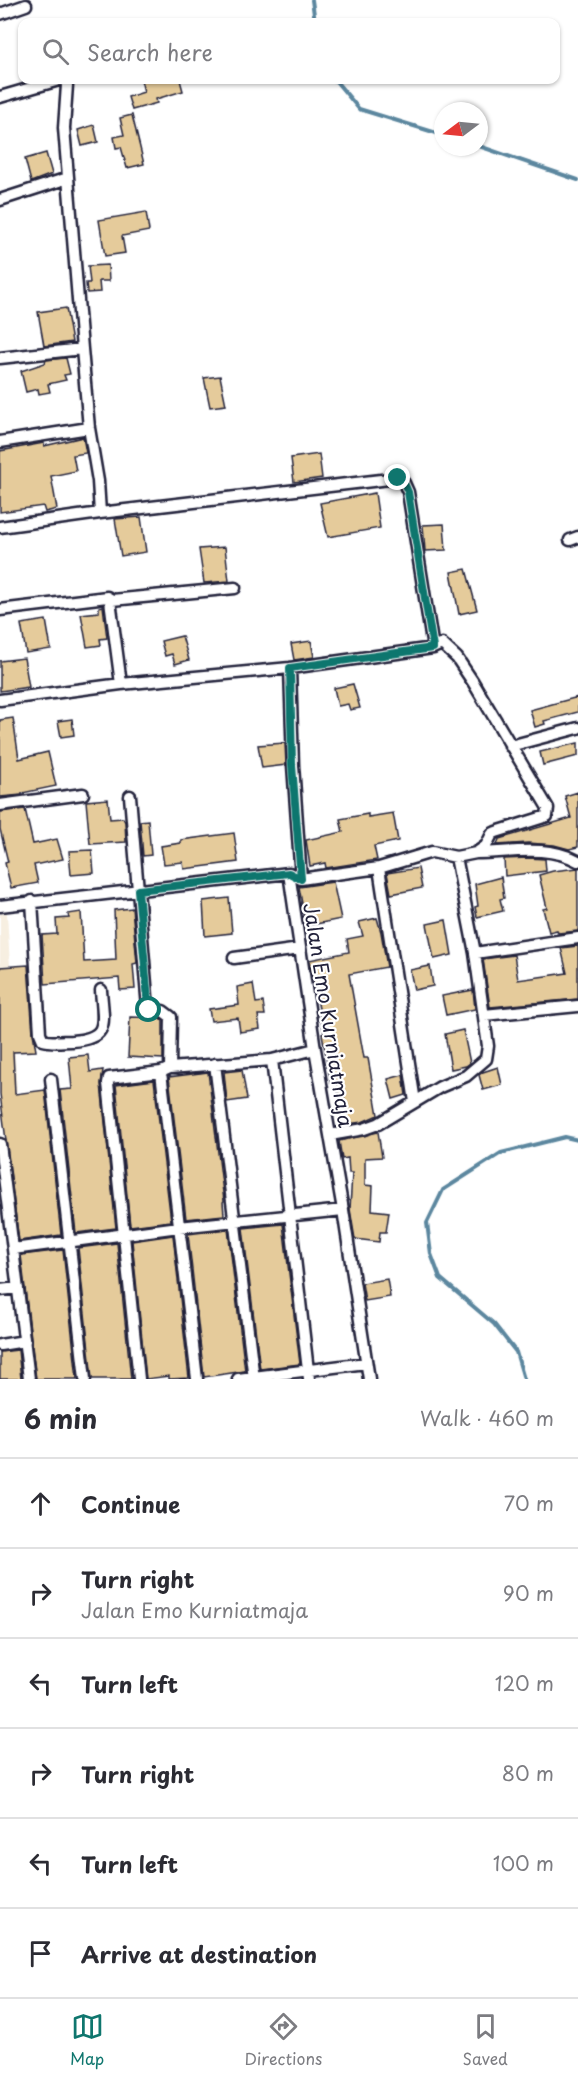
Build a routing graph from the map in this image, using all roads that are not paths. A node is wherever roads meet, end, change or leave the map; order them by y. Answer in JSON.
{"nodes":[{"id":1,"x":26,"y":4,"type":"dead end"},
{"id":2,"x":0,"y":14,"type":"edge"},
{"id":3,"x":45,"y":84,"type":"edge"},
{"id":4,"x":67,"y":84,"type":"edge"},
{"id":5,"x":0,"y":97,"type":"edge"},
{"id":6,"x":68,"y":178,"type":"junction"},
{"id":7,"x":0,"y":200,"type":"edge"},
{"id":8,"x":82,"y":349,"type":"junction"},
{"id":9,"x":0,"y":358,"type":"edge"},
{"id":10,"x":89,"y":428,"type":"junction"},
{"id":11,"x":0,"y":442,"type":"edge"},
{"id":12,"x":100,"y":513,"type":"junction"},
{"id":13,"x":0,"y":527,"type":"edge"},
{"id":14,"x":235,"y":588,"type":"dead end"},
{"id":15,"x":112,"y":600,"type":"junction"},
{"id":16,"x":0,"y":610,"type":"edge"},
{"id":17,"x":433,"y":648,"type":"junction"},
{"id":18,"x":290,"y":668,"type":"junction"},
{"id":19,"x":121,"y":684,"type":"junction"},
{"id":20,"x":0,"y":700,"type":"edge"},
{"id":21,"x":578,"y":728,"type":"edge"},
{"id":22,"x":510,"y":746,"type":"junction"},
{"id":23,"x":83,"y":794,"type":"dead end"},
{"id":24,"x":130,"y":796,"type":"dead end"},
{"id":25,"x":0,"y":805,"type":"edge"},
{"id":26,"x":476,"y":853,"type":"junction"},
{"id":27,"x":456,"y":857,"type":"junction"},
{"id":28,"x":578,"y":861,"type":"edge"},
{"id":29,"x":379,"y":868,"type":"junction"},
{"id":30,"x":289,"y":873,"type":"junction"},
{"id":31,"x":301,"y":879,"type":"junction"},
{"id":32,"x":138,"y":890,"type":"junction"},
{"id":33,"x":32,"y":901,"type":"junction"},
{"id":34,"x":0,"y":906,"type":"edge"},
{"id":35,"x":578,"y":938,"type":"edge"},
{"id":36,"x":300,"y":949,"type":"junction"},
{"id":37,"x":475,"y":953,"type":"junction"},
{"id":38,"x":234,"y":958,"type":"dead end"},
{"id":39,"x":101,"y":990,"type":"dead end"},
{"id":40,"x":578,"y":1006,"type":"edge"},
{"id":41,"x":484,"y":1015,"type":"junction"},
{"id":42,"x":315,"y":1049,"type":"junction"},
{"id":43,"x":272,"y":1060,"type":"junction"},
{"id":44,"x":215,"y":1064,"type":"junction"},
{"id":45,"x":165,"y":1070,"type":"junction"},
{"id":46,"x":51,"y":1079,"type":"dead end"},
{"id":47,"x":415,"y":1102,"type":"junction"},
{"id":48,"x":330,"y":1135,"type":"junction"},
{"id":49,"x":0,"y":1144,"type":"edge"},
{"id":50,"x":2,"y":1178,"type":"edge"},
{"id":51,"x":343,"y":1210,"type":"junction"},
{"id":52,"x":290,"y":1215,"type":"junction"},
{"id":53,"x":235,"y":1221,"type":"junction"},
{"id":54,"x":179,"y":1227,"type":"junction"},
{"id":55,"x":6,"y":1234,"type":"edge"},
{"id":56,"x":124,"y":1234,"type":"junction"},
{"id":57,"x":69,"y":1241,"type":"junction"},
{"id":58,"x":14,"y":1249,"type":"junction"},
{"id":59,"x":18,"y":1288,"type":"junction"},
{"id":60,"x":0,"y":1290,"type":"edge"},
{"id":61,"x":25,"y":1341,"type":"junction"},
{"id":62,"x":0,"y":1345,"type":"edge"},
{"id":63,"x":366,"y":1363,"type":"junction"},
{"id":64,"x":309,"y":1375,"type":"edge"},
{"id":65,"x":253,"y":1378,"type":"edge"},
{"id":66,"x":29,"y":1379,"type":"edge"},
{"id":67,"x":85,"y":1379,"type":"edge"},
{"id":68,"x":139,"y":1379,"type":"edge"},
{"id":69,"x":197,"y":1379,"type":"edge"},
{"id":70,"x":238,"y":1379,"type":"edge"},
{"id":71,"x":369,"y":1379,"type":"edge"}],
"edges":[{"from":1,"to":2,"type":"street"},
{"from":3,"to":5,"type":"street"},
{"from":4,"to":6,"type":"street"},
{"from":6,"to":7,"type":"street"},
{"from":6,"to":8,"type":"street"},
{"from":8,"to":9,"type":"street"},
{"from":8,"to":10,"type":"street"},
{"from":10,"to":11,"type":"street"},
{"from":10,"to":12,"type":"street"},
{"from":12,"to":13,"type":"street"},
{"from":12,"to":17,"type":"street"},
{"from":14,"to":15,"type":"street"},
{"from":15,"to":16,"type":"street"},
{"from":15,"to":19,"type":"street"},
{"from":17,"to":18,"type":"street"},
{"from":17,"to":22,"type":"street"},
{"from":18,"to":19,"type":"street"},
{"from":18,"to":31,"type":"street"},
{"from":19,"to":20,"type":"street"},
{"from":21,"to":22,"type":"street"},
{"from":22,"to":26,"type":"street"},
{"from":23,"to":25,"type":"street"},
{"from":24,"to":32,"type":"street"},
{"from":26,"to":27,"type":"street"},
{"from":26,"to":28,"type":"street"},
{"from":27,"to":29,"type":"street"},
{"from":27,"to":37,"type":"street"},
{"from":29,"to":31,"type":"street"},
{"from":29,"to":47,"type":"street"},
{"from":30,"to":31,"type":"street"},
{"from":30,"to":32,"type":"street"},
{"from":30,"to":36,"type":"street","name":"Jalan Emo Kurniatmaja"},
{"from":32,"to":33,"type":"street"},
{"from":32,"to":45,"type":"street"},
{"from":33,"to":34,"type":"street"},
{"from":33,"to":39,"type":"street"},
{"from":35,"to":37,"type":"street"},
{"from":36,"to":38,"type":"street"},
{"from":36,"to":42,"type":"street","name":"Jalan Emo Kurniatmaja"},
{"from":37,"to":41,"type":"street"},
{"from":40,"to":41,"type":"street"},
{"from":41,"to":47,"type":"street"},
{"from":42,"to":43,"type":"street"},
{"from":42,"to":48,"type":"street","name":"Jalan Emo Kurniatmaja"},
{"from":43,"to":44,"type":"street"},
{"from":43,"to":52,"type":"street"},
{"from":44,"to":45,"type":"street"},
{"from":44,"to":53,"type":"street"},
{"from":45,"to":54,"type":"street"},
{"from":45,"to":56,"type":"street"},
{"from":46,"to":57,"type":"street"},
{"from":47,"to":48,"type":"street"},
{"from":48,"to":51,"type":"street","name":"Jalan Emo Kurniatmaja"},
{"from":49,"to":50,"type":"street"},
{"from":50,"to":55,"type":"street"},
{"from":51,"to":52,"type":"street"},
{"from":51,"to":63,"type":"street","name":"Jalan Emo Kurniatmaja"},
{"from":52,"to":53,"type":"street"},
{"from":52,"to":64,"type":"street"},
{"from":53,"to":54,"type":"street"},
{"from":53,"to":65,"type":"street"},
{"from":54,"to":56,"type":"street"},
{"from":54,"to":69,"type":"street"},
{"from":55,"to":58,"type":"street"},
{"from":56,"to":57,"type":"street"},
{"from":56,"to":68,"type":"street"},
{"from":57,"to":58,"type":"street"},
{"from":57,"to":67,"type":"street"},
{"from":58,"to":59,"type":"street"},
{"from":59,"to":60,"type":"street"},
{"from":59,"to":61,"type":"street"},
{"from":61,"to":62,"type":"street"},
{"from":61,"to":66,"type":"street"},
{"from":63,"to":64,"type":"street"},
{"from":63,"to":71,"type":"street","name":"Jalan Emo Kurniatmaja"},
{"from":64,"to":65,"type":"street"},
{"from":65,"to":70,"type":"street"}]}
